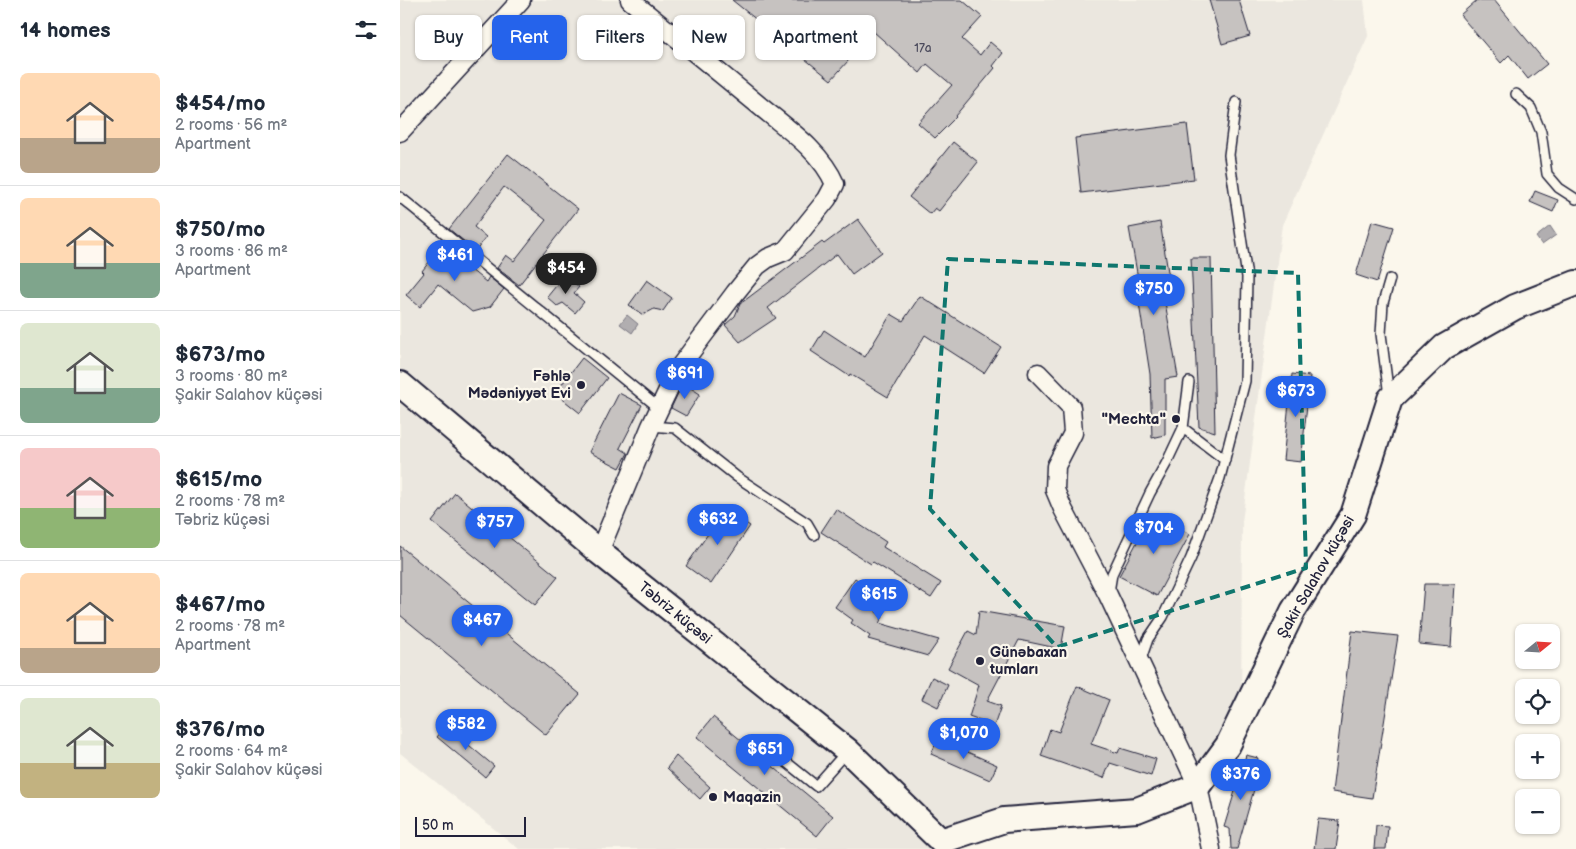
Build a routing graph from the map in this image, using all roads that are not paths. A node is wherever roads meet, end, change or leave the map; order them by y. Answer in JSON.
{"nodes":[{"id":1,"x":521,"y":0,"type":"edge"},
{"id":2,"x":630,"y":0,"type":"edge"},
{"id":3,"x":1516,"y":94,"type":"dead end"},
{"id":4,"x":1236,"y":102,"type":"dead end"},
{"id":5,"x":400,"y":132,"type":"edge"},
{"id":6,"x":400,"y":197,"type":"edge"},
{"id":7,"x":1576,"y":199,"type":"edge"},
{"id":8,"x":1390,"y":279,"type":"dead end"},
{"id":9,"x":1576,"y":283,"type":"edge"},
{"id":10,"x":1038,"y":373,"type":"dead end"},
{"id":11,"x":1189,"y":382,"type":"dead end"},
{"id":12,"x":400,"y":384,"type":"edge"},
{"id":13,"x":1390,"y":399,"type":"junction"},
{"id":14,"x":659,"y":408,"type":"junction"},
{"id":15,"x":651,"y":426,"type":"junction"},
{"id":16,"x":1183,"y":428,"type":"junction"},
{"id":17,"x":1225,"y":460,"type":"junction"},
{"id":18,"x":814,"y":536,"type":"dead end"},
{"id":19,"x":599,"y":552,"type":"junction"},
{"id":20,"x":1108,"y":595,"type":"junction"},
{"id":21,"x":1140,"y":662,"type":"junction"},
{"id":22,"x":848,"y":751,"type":"junction"},
{"id":23,"x":785,"y":761,"type":"dead end"},
{"id":24,"x":1198,"y":786,"type":"junction"},
{"id":25,"x":941,"y":845,"type":"edge"},
{"id":26,"x":1211,"y":849,"type":"edge"}],
"edges":[{"from":1,"to":5,"type":"street"},
{"from":2,"to":14,"type":"street"},
{"from":3,"to":7,"type":"lane"},
{"from":4,"to":17,"type":"lane"},
{"from":6,"to":14,"type":"lane"},
{"from":8,"to":13,"type":"lane"},
{"from":9,"to":13,"type":"street","name":"Şakir Salahov küçəsi"},
{"from":10,"to":20,"type":"street"},
{"from":11,"to":16,"type":"lane"},
{"from":12,"to":19,"type":"street","name":"Təbriz küçəsi"},
{"from":13,"to":24,"type":"street","name":"Şakir Salahov küçəsi"},
{"from":14,"to":15,"type":"street"},
{"from":15,"to":18,"type":"lane"},
{"from":15,"to":19,"type":"street"},
{"from":16,"to":17,"type":"lane"},
{"from":16,"to":20,"type":"lane"},
{"from":17,"to":21,"type":"lane"},
{"from":19,"to":22,"type":"street","name":"Təbriz küçəsi"},
{"from":20,"to":21,"type":"street"},
{"from":21,"to":24,"type":"street"},
{"from":22,"to":23,"type":"lane"},
{"from":22,"to":25,"type":"street","name":"Təbriz küçəsi"},
{"from":24,"to":25,"type":"street"},
{"from":24,"to":26,"type":"street"}]}
